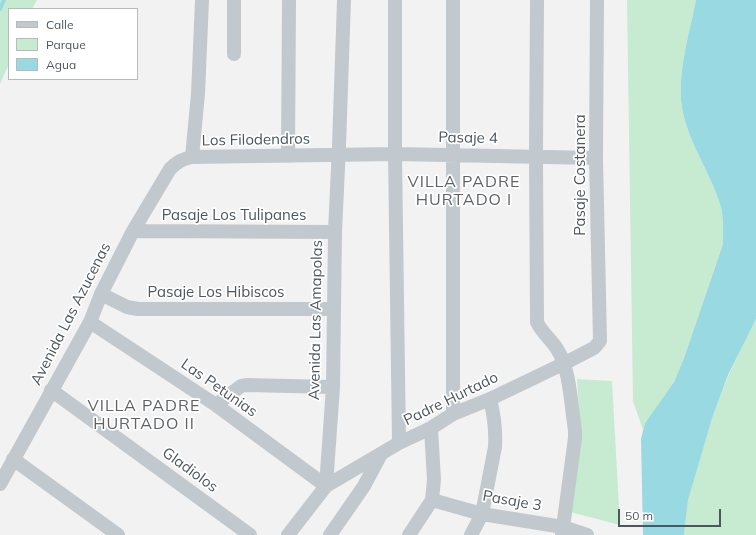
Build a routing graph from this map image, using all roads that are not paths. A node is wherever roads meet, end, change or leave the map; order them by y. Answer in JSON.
{"nodes":[{"id":1,"x":202,"y":0,"type":"edge"},
{"id":2,"x":234,"y":0,"type":"edge"},
{"id":3,"x":290,"y":0,"type":"edge"},
{"id":4,"x":344,"y":0,"type":"edge"},
{"id":5,"x":395,"y":0,"type":"edge"},
{"id":6,"x":453,"y":0,"type":"edge"},
{"id":7,"x":537,"y":0,"type":"edge"},
{"id":8,"x":597,"y":0,"type":"edge"},
{"id":9,"x":234,"y":54,"type":"dead end"},
{"id":10,"x":395,"y":154,"type":"junction"},
{"id":11,"x":452,"y":155,"type":"junction"},
{"id":12,"x":288,"y":156,"type":"junction"},
{"id":13,"x":338,"y":156,"type":"junction"},
{"id":14,"x":536,"y":156,"type":"junction"},
{"id":15,"x":192,"y":157,"type":"junction"},
{"id":16,"x":596,"y":158,"type":"junction"},
{"id":17,"x":176,"y":163,"type":"joint"},
{"id":18,"x":133,"y":231,"type":"junction"},
{"id":19,"x":335,"y":232,"type":"junction"},
{"id":20,"x":102,"y":294,"type":"junction"},
{"id":21,"x":334,"y":309,"type":"junction"},
{"id":22,"x":90,"y":322,"type":"junction"},
{"id":23,"x":594,"y":348,"type":"joint"},
{"id":24,"x":563,"y":364,"type":"junction"},
{"id":25,"x":333,"y":387,"type":"junction"},
{"id":26,"x":51,"y":390,"type":"junction"},
{"id":27,"x":490,"y":399,"type":"junction"},
{"id":28,"x":216,"y":405,"type":"junction"},
{"id":29,"x":453,"y":414,"type":"junction"},
{"id":30,"x":431,"y":428,"type":"junction"},
{"id":31,"x":399,"y":443,"type":"junction"},
{"id":32,"x":381,"y":454,"type":"junction"},
{"id":33,"x":13,"y":459,"type":"junction"},
{"id":34,"x":0,"y":484,"type":"edge"},
{"id":35,"x":326,"y":486,"type":"junction"},
{"id":36,"x":432,"y":500,"type":"junction"},
{"id":37,"x":482,"y":514,"type":"junction"},
{"id":38,"x":562,"y":531,"type":"edge"},
{"id":39,"x":118,"y":535,"type":"edge"},
{"id":40,"x":250,"y":535,"type":"edge"},
{"id":41,"x":288,"y":535,"type":"edge"},
{"id":42,"x":330,"y":535,"type":"edge"},
{"id":43,"x":409,"y":535,"type":"edge"},
{"id":44,"x":472,"y":535,"type":"edge"},
{"id":45,"x":587,"y":535,"type":"edge"}],
"edges":[{"from":1,"to":15,"type":"street"},
{"from":2,"to":9,"type":"street"},
{"from":3,"to":12,"type":"street"},
{"from":4,"to":13,"type":"street","name":"Avenida Las Amapolas"},
{"from":5,"to":10,"type":"street"},
{"from":6,"to":11,"type":"street"},
{"from":7,"to":14,"type":"street"},
{"from":8,"to":16,"type":"street","name":"Pasaje Costanera"},
{"from":10,"to":11,"type":"street","name":"Pasaje 4"},
{"from":10,"to":13,"type":"street","name":"Pasaje 4"},
{"from":10,"to":31,"type":"street"},
{"from":11,"to":14,"type":"street","name":"Pasaje 4"},
{"from":11,"to":29,"type":"street"},
{"from":12,"to":13,"type":"street","name":"Los Filodendros"},
{"from":12,"to":15,"type":"street","name":"Los Filodendros"},
{"from":13,"to":19,"type":"street","name":"Avenida Las Amapolas"},
{"from":14,"to":16,"type":"street","name":"Pasaje 4"},
{"from":14,"to":24,"type":"street"},
{"from":15,"to":17,"type":"street","name":"Los Filodendros"},
{"from":16,"to":23,"type":"street","name":"Pasaje Costanera"},
{"from":17,"to":18,"type":"street","name":"Avenida Las Azucenas"},
{"from":18,"to":19,"type":"street","name":"Pasaje Los Tulipanes"},
{"from":18,"to":20,"type":"street","name":"Avenida Las Azucenas"},
{"from":19,"to":21,"type":"street","name":"Avenida Las Amapolas"},
{"from":20,"to":21,"type":"street","name":"Pasaje Los Hibiscos"},
{"from":20,"to":22,"type":"street","name":"Avenida Las Azucenas"},
{"from":21,"to":25,"type":"street","name":"Avenida Las Amapolas"},
{"from":22,"to":26,"type":"street","name":"Avenida Las Azucenas"},
{"from":22,"to":28,"type":"street","name":"Las Petunias"},
{"from":23,"to":24,"type":"street","name":"Padre Hurtado"},
{"from":24,"to":27,"type":"street","name":"Padre Hurtado"},
{"from":24,"to":38,"type":"street"},
{"from":25,"to":28,"type":"street"},
{"from":25,"to":35,"type":"street","name":"Avenida Las Amapolas"},
{"from":26,"to":33,"type":"street","name":"Avenida Las Azucenas"},
{"from":26,"to":40,"type":"street","name":"Gladiolos"},
{"from":27,"to":29,"type":"street","name":"Padre Hurtado"},
{"from":27,"to":37,"type":"street"},
{"from":28,"to":35,"type":"street","name":"Las Petunias"},
{"from":29,"to":30,"type":"street","name":"Padre Hurtado"},
{"from":30,"to":31,"type":"street","name":"Padre Hurtado"},
{"from":30,"to":36,"type":"street"},
{"from":31,"to":32,"type":"street","name":"Padre Hurtado"},
{"from":32,"to":35,"type":"street","name":"Padre Hurtado"},
{"from":32,"to":42,"type":"street"},
{"from":33,"to":34,"type":"street","name":"Avenida Las Azucenas"},
{"from":33,"to":39,"type":"street"},
{"from":35,"to":41,"type":"street"},
{"from":36,"to":37,"type":"street","name":"Pasaje 3"},
{"from":36,"to":43,"type":"street"},
{"from":37,"to":38,"type":"street","name":"Pasaje 3"},
{"from":37,"to":44,"type":"street"},
{"from":38,"to":45,"type":"street","name":"Pasaje 3"}]}
